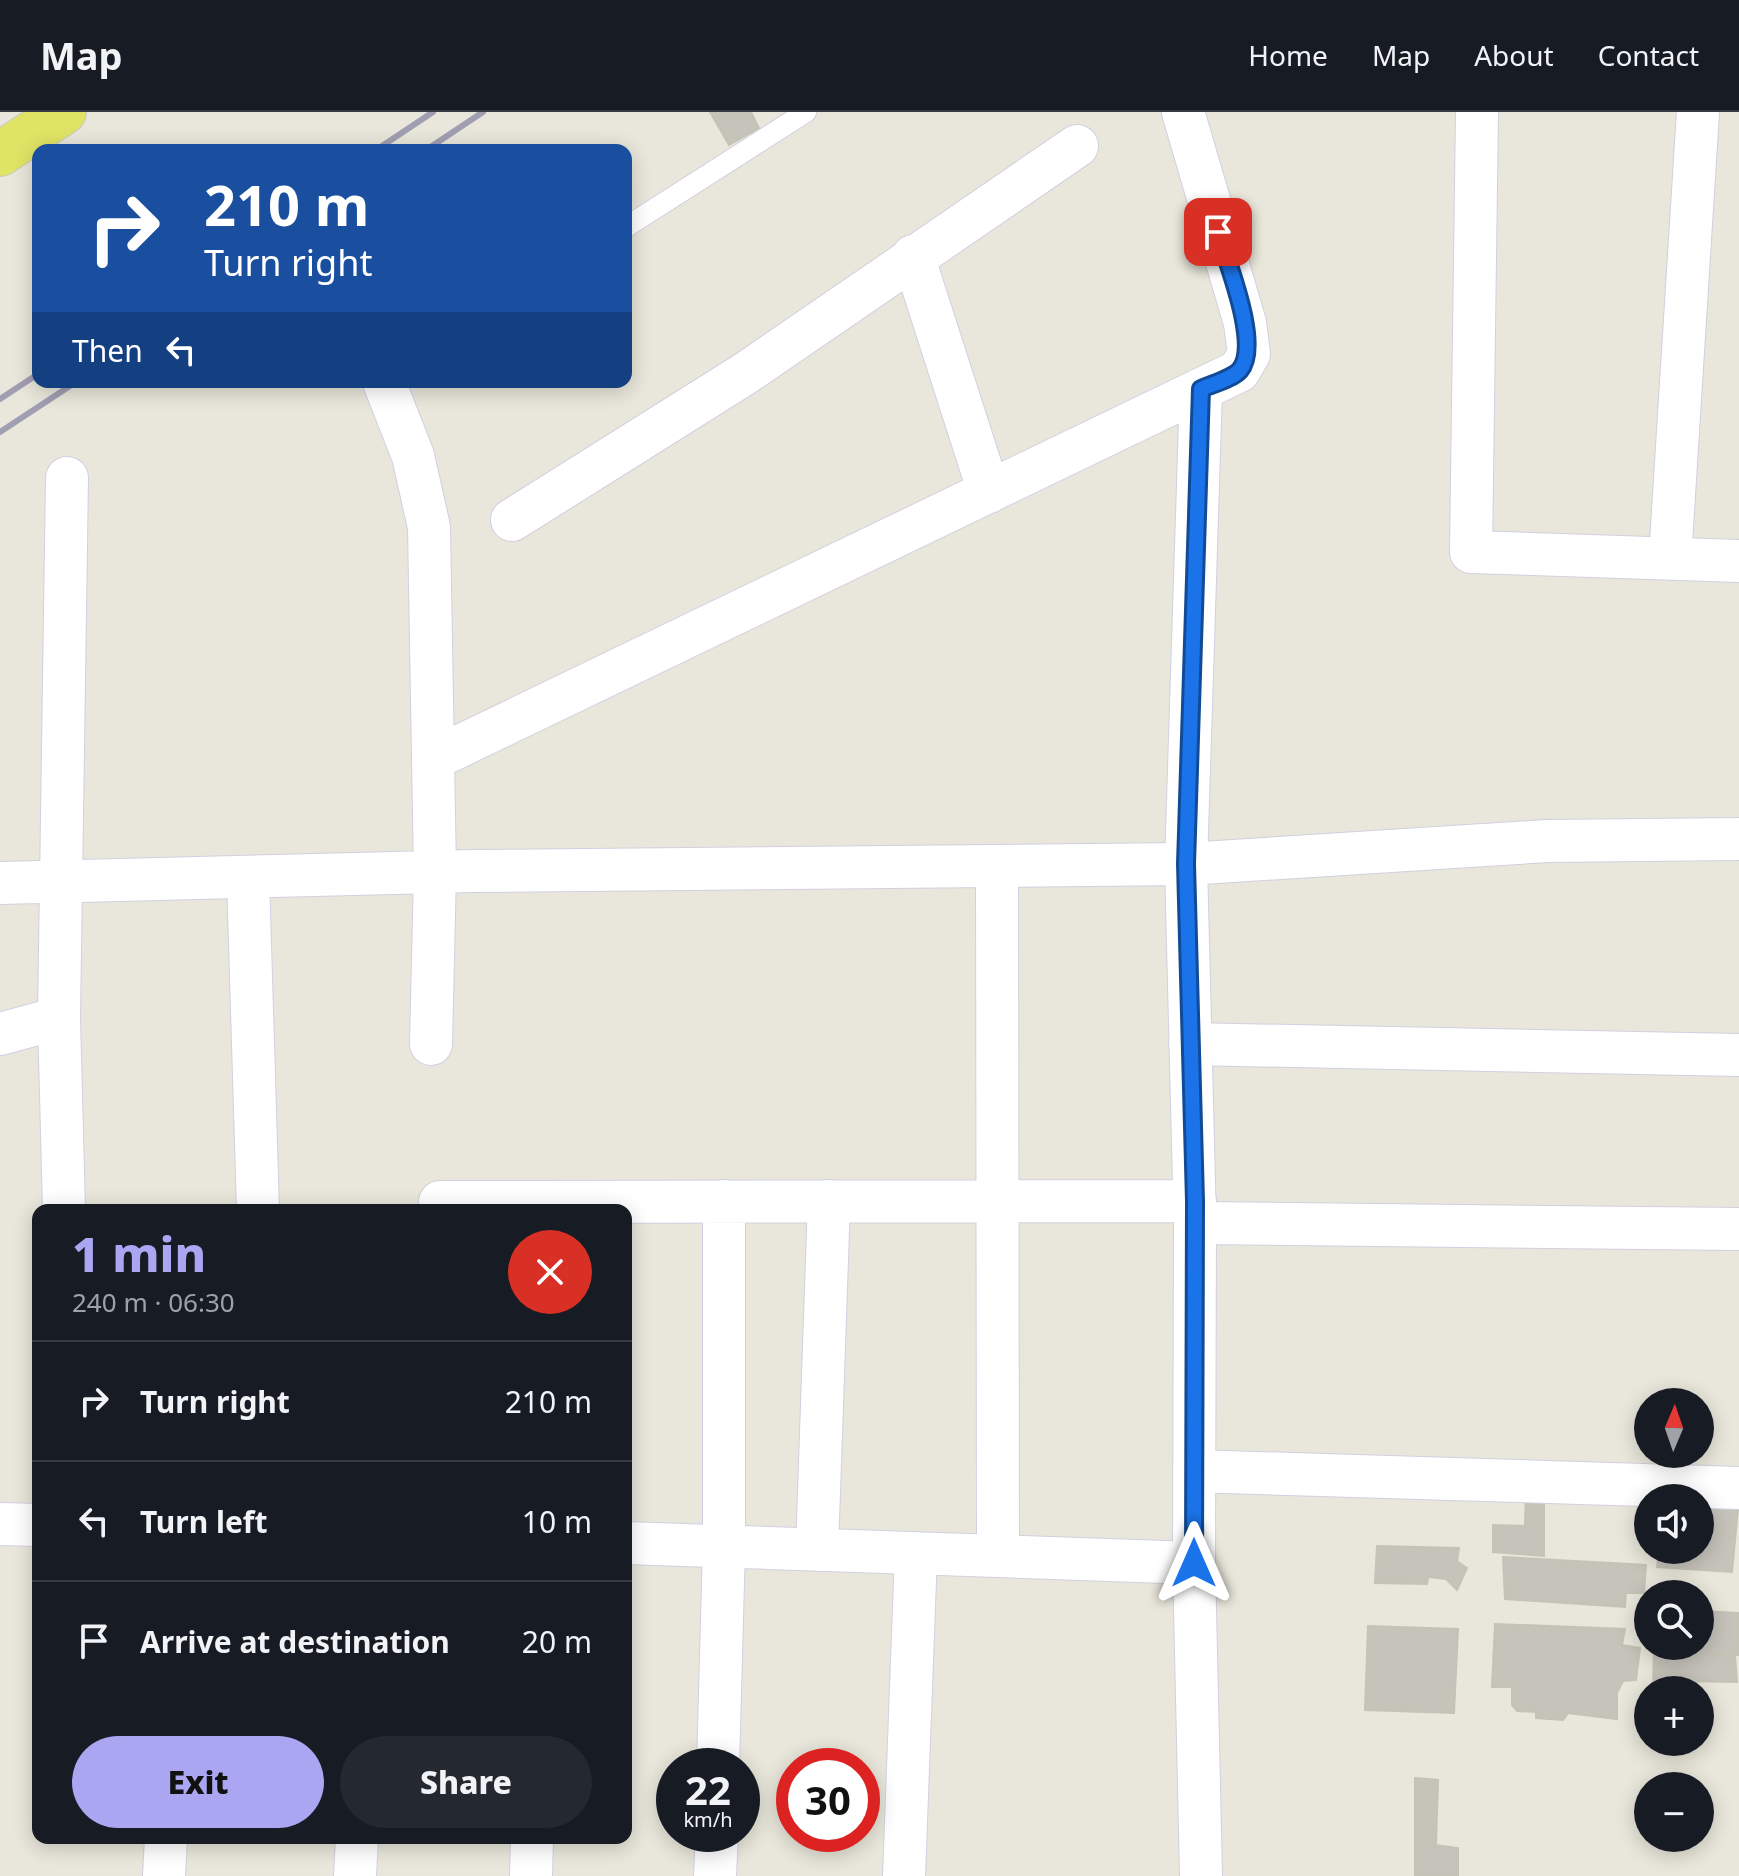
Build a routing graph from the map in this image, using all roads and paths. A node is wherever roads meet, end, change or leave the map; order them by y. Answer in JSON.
{"nodes":[{"id":1,"x":64,"y":112,"type":"edge"},
{"id":2,"x":806,"y":112,"type":"edge"},
{"id":3,"x":1183,"y":112,"type":"edge"},
{"id":4,"x":1477,"y":112,"type":"edge"},
{"id":5,"x":1698,"y":112,"type":"edge"},
{"id":6,"x":1077,"y":146,"type":"dead end"},
{"id":7,"x":0,"y":154,"type":"edge"},
{"id":8,"x":632,"y":223,"type":"edge"},
{"id":9,"x":913,"y":256,"type":"junction"},
{"id":10,"x":386,"y":388,"type":"edge"},
{"id":11,"x":1201,"y":389,"type":"junction"},
{"id":12,"x":67,"y":478,"type":"dead end"},
{"id":13,"x":989,"y":492,"type":"junction"},
{"id":14,"x":512,"y":520,"type":"dead end"},
{"id":15,"x":1670,"y":559,"type":"junction"},
{"id":16,"x":1739,"y":561,"type":"edge"},
{"id":17,"x":433,"y":759,"type":"junction"},
{"id":18,"x":1739,"y":839,"type":"edge"},
{"id":19,"x":1186,"y":864,"type":"junction"},
{"id":20,"x":997,"y":866,"type":"junction"},
{"id":21,"x":435,"y":872,"type":"junction"},
{"id":22,"x":248,"y":877,"type":"junction"},
{"id":23,"x":61,"y":881,"type":"junction"},
{"id":24,"x":0,"y":883,"type":"edge"},
{"id":25,"x":59,"y":1018,"type":"junction"},
{"id":26,"x":0,"y":1034,"type":"edge"},
{"id":27,"x":431,"y":1044,"type":"dead end"},
{"id":28,"x":1190,"y":1044,"type":"junction"},
{"id":29,"x":1739,"y":1055,"type":"edge"},
{"id":30,"x":724,"y":1201,"type":"junction"},
{"id":31,"x":829,"y":1201,"type":"junction"},
{"id":32,"x":998,"y":1201,"type":"junction"},
{"id":33,"x":440,"y":1202,"type":"dead end"},
{"id":34,"x":64,"y":1204,"type":"edge"},
{"id":35,"x":258,"y":1204,"type":"edge"},
{"id":36,"x":484,"y":1204,"type":"edge"},
{"id":37,"x":606,"y":1204,"type":"edge"},
{"id":38,"x":1195,"y":1212,"type":"junction"},
{"id":39,"x":1739,"y":1229,"type":"edge"},
{"id":40,"x":1194,"y":1471,"type":"junction"},
{"id":41,"x":1739,"y":1488,"type":"edge"},
{"id":42,"x":0,"y":1524,"type":"edge"},
{"id":43,"x":32,"y":1525,"type":"edge"},
{"id":44,"x":632,"y":1543,"type":"edge"},
{"id":45,"x":724,"y":1546,"type":"junction"},
{"id":46,"x":817,"y":1550,"type":"junction"},
{"id":47,"x":916,"y":1553,"type":"junction"},
{"id":48,"x":998,"y":1556,"type":"junction"},
{"id":49,"x":1194,"y":1563,"type":"junction"},
{"id":50,"x":718,"y":1748,"type":"edge"},
{"id":51,"x":166,"y":1844,"type":"edge"},
{"id":52,"x":357,"y":1844,"type":"edge"},
{"id":53,"x":532,"y":1844,"type":"edge"},
{"id":54,"x":716,"y":1852,"type":"edge"},
{"id":55,"x":164,"y":1876,"type":"edge"},
{"id":56,"x":355,"y":1876,"type":"edge"},
{"id":57,"x":531,"y":1876,"type":"edge"},
{"id":58,"x":715,"y":1876,"type":"edge"},
{"id":59,"x":904,"y":1876,"type":"edge"},
{"id":60,"x":1201,"y":1876,"type":"edge"}],
"edges":[{"from":1,"to":7,"type":"main road"},
{"from":2,"to":8,"type":"lane"},
{"from":3,"to":11,"type":"street"},
{"from":4,"to":15,"type":"street"},
{"from":5,"to":15,"type":"street"},
{"from":6,"to":9,"type":"street"},
{"from":9,"to":13,"type":"street"},
{"from":9,"to":14,"type":"street"},
{"from":10,"to":17,"type":"street"},
{"from":11,"to":13,"type":"street"},
{"from":11,"to":19,"type":"street"},
{"from":12,"to":23,"type":"street"},
{"from":13,"to":17,"type":"street"},
{"from":15,"to":16,"type":"street"},
{"from":17,"to":21,"type":"street"},
{"from":18,"to":19,"type":"street"},
{"from":19,"to":20,"type":"street"},
{"from":19,"to":28,"type":"street"},
{"from":20,"to":21,"type":"street"},
{"from":20,"to":32,"type":"street"},
{"from":21,"to":22,"type":"street"},
{"from":21,"to":27,"type":"street"},
{"from":22,"to":23,"type":"street"},
{"from":22,"to":35,"type":"street"},
{"from":23,"to":24,"type":"street"},
{"from":23,"to":25,"type":"street"},
{"from":25,"to":26,"type":"street"},
{"from":25,"to":34,"type":"street"},
{"from":28,"to":29,"type":"street"},
{"from":28,"to":38,"type":"street"},
{"from":30,"to":31,"type":"street"},
{"from":30,"to":37,"type":"street"},
{"from":30,"to":45,"type":"street"},
{"from":31,"to":32,"type":"street"},
{"from":31,"to":46,"type":"street"},
{"from":32,"to":38,"type":"street"},
{"from":32,"to":48,"type":"street"},
{"from":33,"to":36,"type":"street"},
{"from":38,"to":39,"type":"street"},
{"from":38,"to":40,"type":"street"},
{"from":40,"to":41,"type":"street"},
{"from":40,"to":49,"type":"street"},
{"from":42,"to":43,"type":"street"},
{"from":44,"to":45,"type":"street"},
{"from":45,"to":46,"type":"street"},
{"from":45,"to":50,"type":"street"},
{"from":46,"to":47,"type":"street"},
{"from":47,"to":48,"type":"street"},
{"from":47,"to":59,"type":"street"},
{"from":48,"to":49,"type":"street"},
{"from":49,"to":60,"type":"street"},
{"from":51,"to":55,"type":"street"},
{"from":52,"to":56,"type":"street"},
{"from":53,"to":57,"type":"street"},
{"from":54,"to":58,"type":"street"}]}
